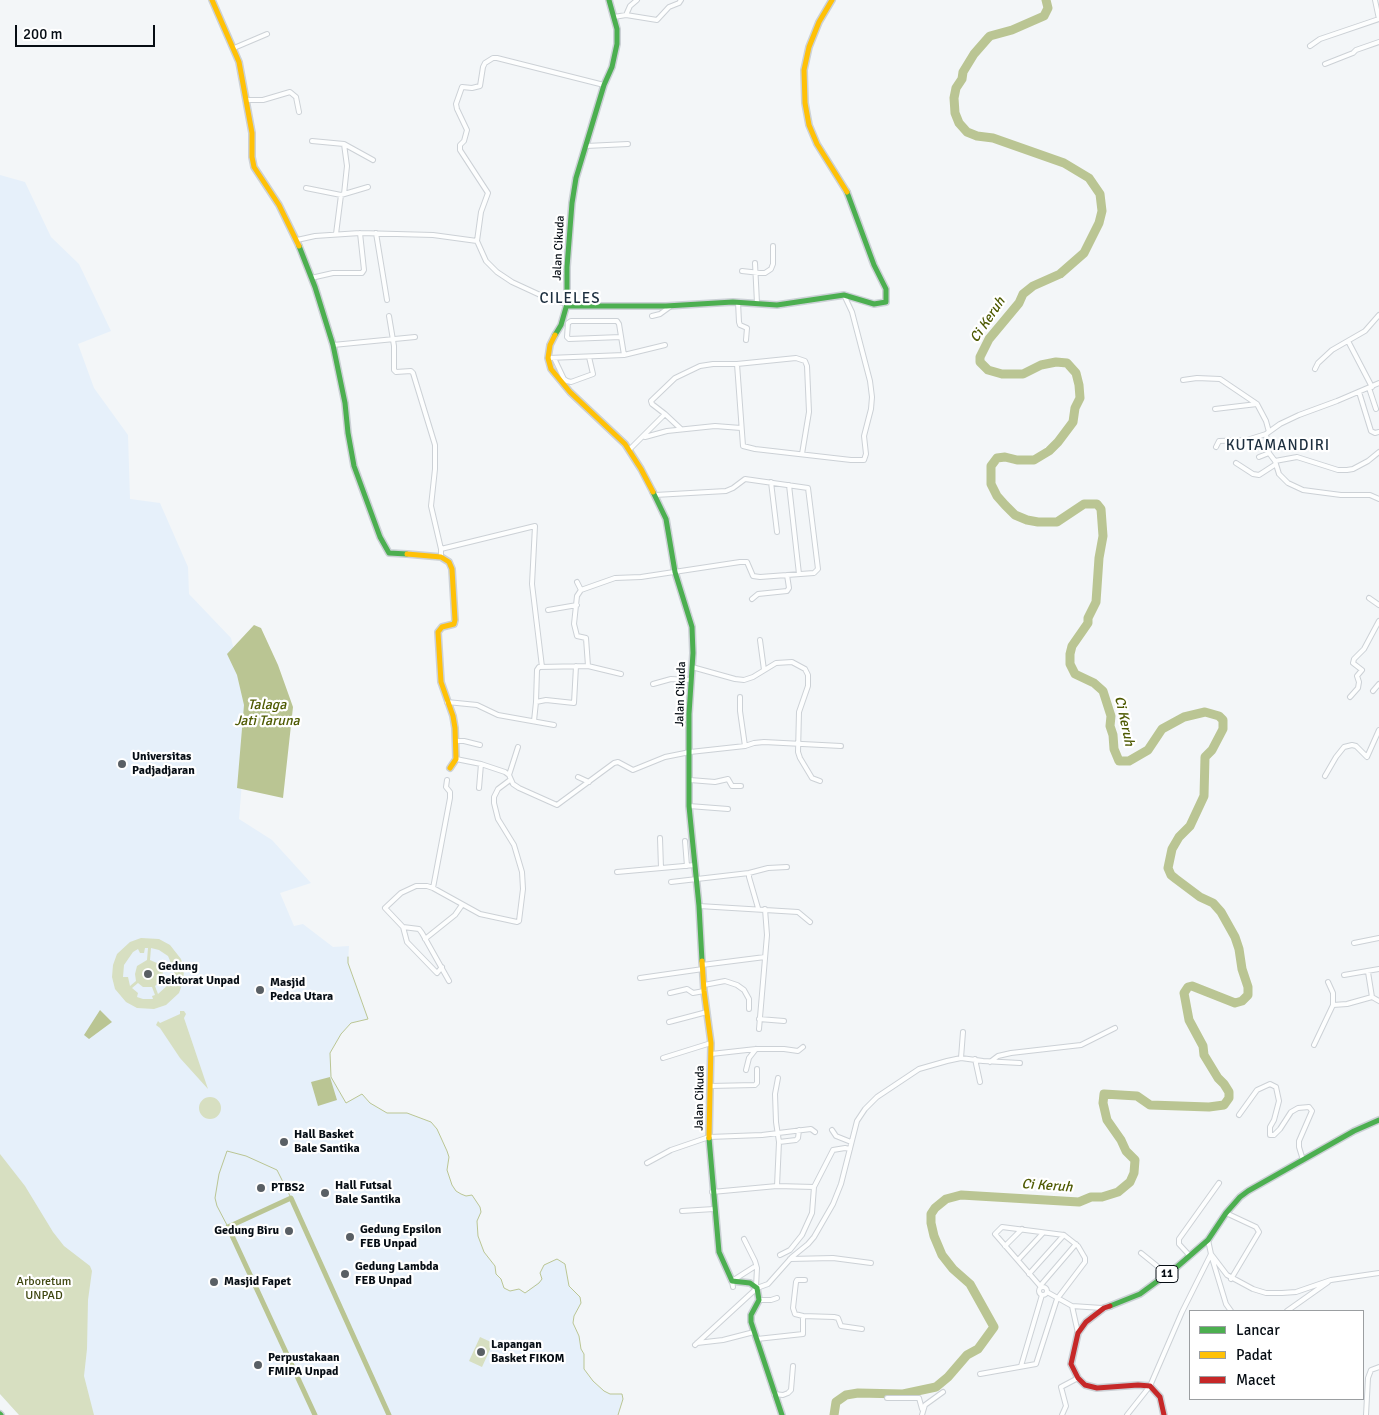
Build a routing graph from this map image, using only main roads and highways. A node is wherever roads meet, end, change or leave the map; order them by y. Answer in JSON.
{"nodes":[{"id":1,"x":212,"y":0,"type":"edge"},
{"id":2,"x":609,"y":0,"type":"edge"},
{"id":3,"x":832,"y":0,"type":"edge"},
{"id":4,"x":567,"y":305,"type":"junction"},
{"id":5,"x":450,"y":768,"type":"dead end"},
{"id":6,"x":1379,"y":1120,"type":"edge"},
{"id":7,"x":782,"y":1415,"type":"edge"},
{"id":8,"x":1164,"y":1415,"type":"edge"}],
"edges":[{"from":1,"to":5,"type":"main road"},
{"from":2,"to":4,"type":"main road","name":"Jalan Cikuda"},
{"from":3,"to":4,"type":"main road"},
{"from":4,"to":7,"type":"main road","name":"Jalan Cikuda"},
{"from":6,"to":8,"type":"main road","number":"11"}]}
